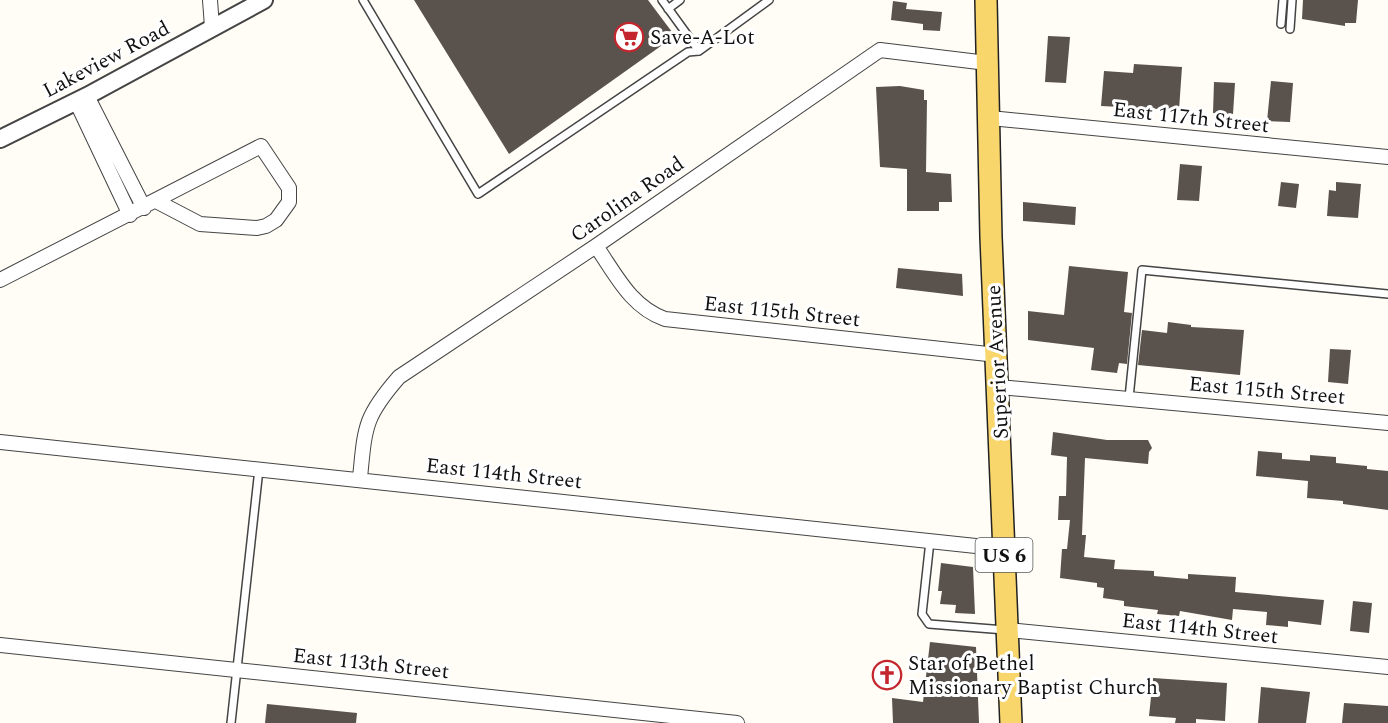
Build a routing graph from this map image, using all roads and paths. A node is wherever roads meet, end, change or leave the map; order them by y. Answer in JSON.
{"nodes":[{"id":1,"x":210,"y":0,"type":"edge"},
{"id":2,"x":264,"y":0,"type":"edge"},
{"id":3,"x":363,"y":0,"type":"edge"},
{"id":4,"x":662,"y":0,"type":"edge"},
{"id":5,"x":680,"y":0,"type":"edge"},
{"id":6,"x":769,"y":0,"type":"edge"},
{"id":7,"x":986,"y":0,"type":"edge"},
{"id":8,"x":1283,"y":0,"type":"edge"},
{"id":9,"x":1292,"y":0,"type":"edge"},
{"id":10,"x":668,"y":9,"type":"junction"},
{"id":11,"x":1281,"y":24,"type":"dead end"},
{"id":12,"x":212,"y":27,"type":"junction"},
{"id":13,"x":1290,"y":29,"type":"dead end"},
{"id":14,"x":699,"y":51,"type":"junction"},
{"id":15,"x":987,"y":63,"type":"junction"},
{"id":16,"x":82,"y":99,"type":"junction"},
{"id":17,"x":990,"y":118,"type":"junction"},
{"id":18,"x":0,"y":139,"type":"edge"},
{"id":19,"x":1388,"y":157,"type":"edge"},
{"id":20,"x":150,"y":205,"type":"junction"},
{"id":21,"x":130,"y":215,"type":"junction"},
{"id":22,"x":597,"y":246,"type":"junction"},
{"id":23,"x":0,"y":280,"type":"edge"},
{"id":24,"x":1388,"y":294,"type":"edge"},
{"id":25,"x":997,"y":355,"type":"junction"},
{"id":26,"x":999,"y":387,"type":"junction"},
{"id":27,"x":1129,"y":398,"type":"junction"},
{"id":28,"x":1388,"y":423,"type":"edge"},
{"id":29,"x":0,"y":442,"type":"edge"},
{"id":30,"x":259,"y":468,"type":"junction"},
{"id":31,"x":360,"y":478,"type":"junction"},
{"id":32,"x":930,"y":541,"type":"junction"},
{"id":33,"x":1004,"y":549,"type":"junction"},
{"id":34,"x":1008,"y":630,"type":"junction"},
{"id":35,"x":0,"y":645,"type":"edge"},
{"id":36,"x":1388,"y":667,"type":"edge"},
{"id":37,"x":237,"y":670,"type":"junction"},
{"id":38,"x":231,"y":723,"type":"edge"},
{"id":39,"x":737,"y":723,"type":"edge"},
{"id":40,"x":1011,"y":723,"type":"edge"}],
"edges":[{"from":1,"to":12,"type":"street"},
{"from":2,"to":12,"type":"street","name":"Lakeview Road"},
{"from":3,"to":14,"type":"lane"},
{"from":4,"to":10,"type":"lane"},
{"from":5,"to":10,"type":"lane"},
{"from":6,"to":14,"type":"lane"},
{"from":7,"to":15,"type":"main road","name":"Superior Avenue","number":"US 6"},
{"from":8,"to":11,"type":"lane"},
{"from":9,"to":13,"type":"lane"},
{"from":10,"to":14,"type":"lane"},
{"from":12,"to":16,"type":"street","name":"Lakeview Road"},
{"from":15,"to":17,"type":"main road","name":"Superior Avenue","number":"US 6"},
{"from":15,"to":22,"type":"street","name":"Carolina Road"},
{"from":16,"to":18,"type":"street","name":"Lakeview Road"},
{"from":16,"to":20,"type":"street"},
{"from":16,"to":21,"type":"street"},
{"from":17,"to":19,"type":"street","name":"East 117th Street"},
{"from":17,"to":25,"type":"main road","name":"Superior Avenue","number":"US 6"},
{"from":20,"to":20,"type":"street"},
{"from":20,"to":21,"type":"street"},
{"from":21,"to":23,"type":"street"},
{"from":22,"to":25,"type":"street","name":"East 115th Street"},
{"from":22,"to":31,"type":"street","name":"Carolina Road"},
{"from":24,"to":27,"type":"lane"},
{"from":25,"to":26,"type":"main road","name":"Superior Avenue","number":"US 6"},
{"from":26,"to":27,"type":"street","name":"East 115th Street"},
{"from":26,"to":33,"type":"main road","name":"Superior Avenue","number":"US 6"},
{"from":27,"to":28,"type":"street","name":"East 115th Street"},
{"from":29,"to":30,"type":"street","name":"East 114th Street"},
{"from":30,"to":31,"type":"street","name":"East 114th Street"},
{"from":30,"to":37,"type":"lane"},
{"from":31,"to":32,"type":"street","name":"East 114th Street"},
{"from":32,"to":33,"type":"street","name":"East 114th Street"},
{"from":32,"to":34,"type":"lane"},
{"from":33,"to":34,"type":"main road","name":"Superior Avenue","number":"US 6"},
{"from":34,"to":36,"type":"street","name":"East 114th Street"},
{"from":34,"to":40,"type":"main road","name":"Superior Avenue","number":"US 6"},
{"from":35,"to":37,"type":"street","name":"East 113th Street"},
{"from":37,"to":38,"type":"lane"},
{"from":37,"to":39,"type":"street","name":"East 113th Street"}]}
